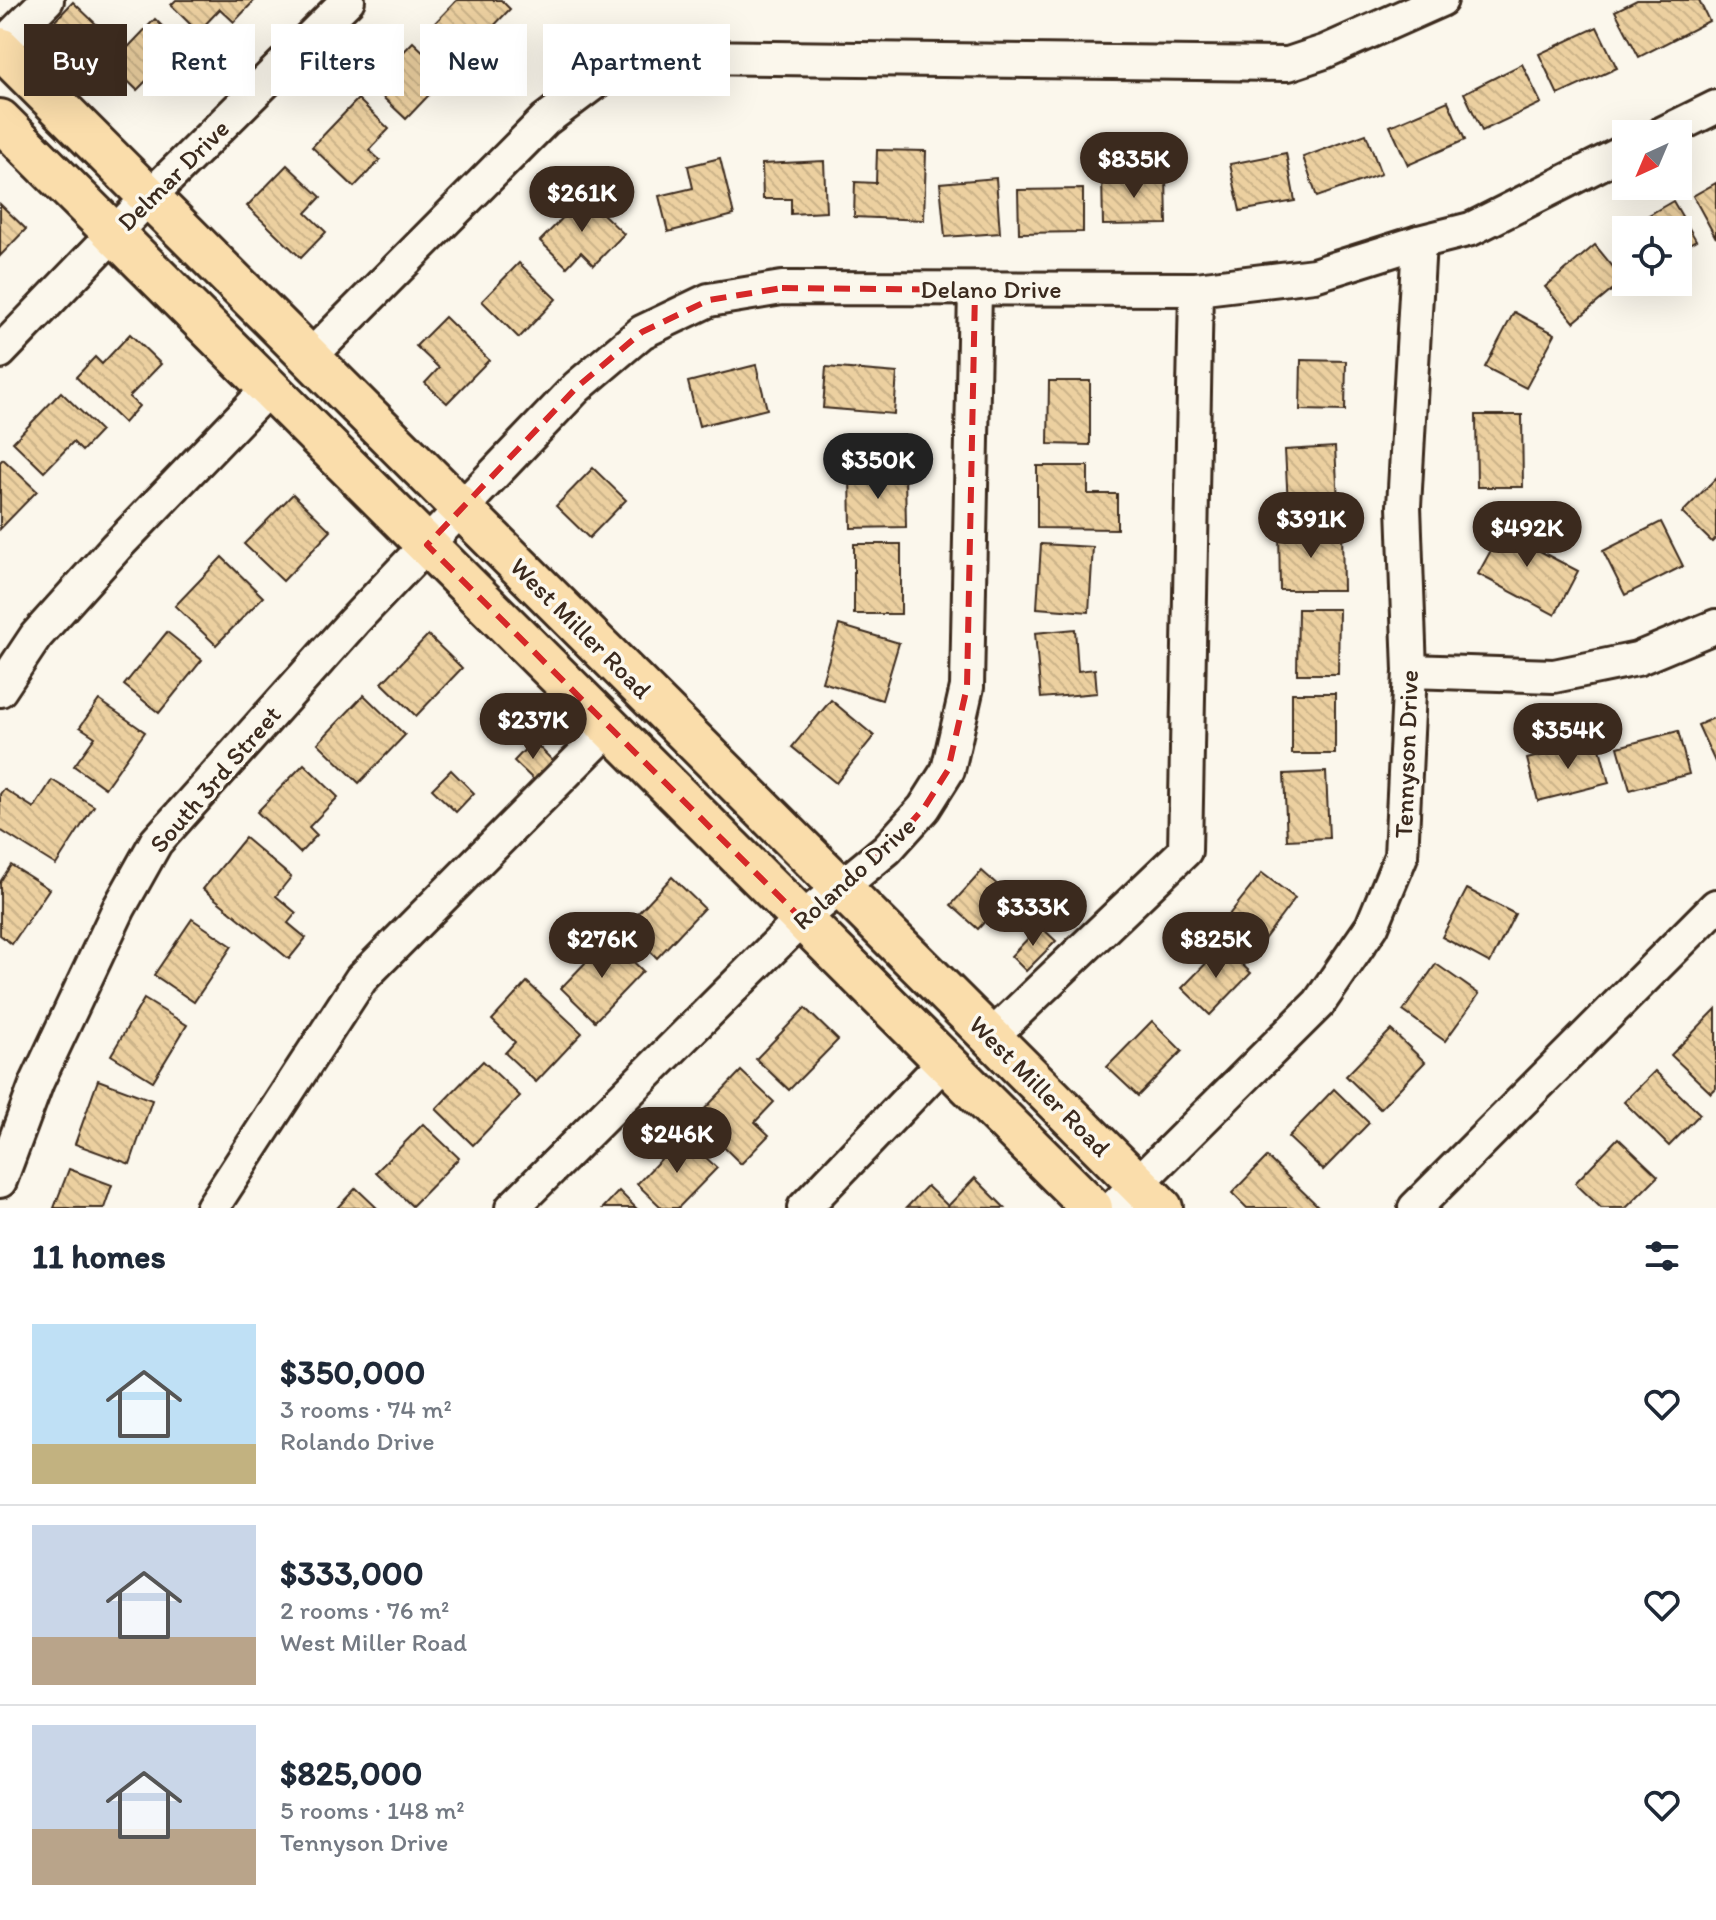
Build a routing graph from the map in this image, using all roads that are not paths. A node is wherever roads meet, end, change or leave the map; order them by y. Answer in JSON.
{"nodes":[{"id":1,"x":47,"y":0,"type":"edge"},
{"id":2,"x":348,"y":0,"type":"edge"},
{"id":3,"x":1441,"y":0,"type":"edge"},
{"id":4,"x":0,"y":47,"type":"edge"},
{"id":5,"x":1716,"y":107,"type":"edge"},
{"id":6,"x":0,"y":120,"type":"edge"},
{"id":7,"x":1690,"y":120,"type":"edge"},
{"id":8,"x":1612,"y":158,"type":"edge"},
{"id":9,"x":149,"y":197,"type":"junction"},
{"id":10,"x":114,"y":234,"type":"junction"},
{"id":11,"x":1419,"y":242,"type":"junction"},
{"id":12,"x":1196,"y":289,"type":"junction"},
{"id":13,"x":975,"y":290,"type":"junction"},
{"id":14,"x":0,"y":352,"type":"edge"},
{"id":15,"x":310,"y":357,"type":"junction"},
{"id":16,"x":269,"y":388,"type":"junction"},
{"id":17,"x":462,"y":509,"type":"junction"},
{"id":18,"x":427,"y":545,"type":"junction"},
{"id":19,"x":1716,"y":626,"type":"edge"},
{"id":20,"x":1410,"y":671,"type":"junction"},
{"id":21,"x":0,"y":690,"type":"edge"},
{"id":22,"x":610,"y":728,"type":"junction"},
{"id":23,"x":840,"y":886,"type":"junction"},
{"id":24,"x":1716,"y":906,"type":"edge"},
{"id":25,"x":802,"y":919,"type":"junction"},
{"id":26,"x":991,"y":1037,"type":"junction"},
{"id":27,"x":945,"y":1061,"type":"junction"},
{"id":28,"x":0,"y":1181,"type":"edge"},
{"id":29,"x":1138,"y":1200,"type":"edge"},
{"id":30,"x":212,"y":1208,"type":"edge"},
{"id":31,"x":512,"y":1208,"type":"edge"},
{"id":32,"x":804,"y":1208,"type":"edge"},
{"id":33,"x":1092,"y":1208,"type":"edge"},
{"id":34,"x":1415,"y":1208,"type":"edge"}],
"edges":[{"from":1,"to":4,"type":"street"},
{"from":2,"to":9,"type":"street","name":"Delmar Drive"},
{"from":3,"to":15,"type":"street"},
{"from":4,"to":9,"type":"main road","name":"West Miller Road"},
{"from":5,"to":7,"type":"street"},
{"from":6,"to":10,"type":"main road","name":"West Miller Road"},
{"from":8,"to":11,"type":"street","name":"Delano Drive"},
{"from":9,"to":10,"type":"street","name":"Delmar Drive"},
{"from":9,"to":15,"type":"main road","name":"West Miller Road"},
{"from":10,"to":14,"type":"street","name":"Delmar Drive"},
{"from":10,"to":16,"type":"main road","name":"West Miller Road"},
{"from":11,"to":12,"type":"street","name":"Delano Drive"},
{"from":11,"to":20,"type":"street","name":"Tennyson Drive"},
{"from":12,"to":13,"type":"street","name":"Delano Drive"},
{"from":12,"to":26,"type":"street"},
{"from":13,"to":17,"type":"street","name":"Delano Drive"},
{"from":13,"to":23,"type":"street","name":"Rolando Drive"},
{"from":15,"to":17,"type":"main road","name":"West Miller Road"},
{"from":16,"to":18,"type":"main road","name":"West Miller Road"},
{"from":16,"to":21,"type":"street"},
{"from":17,"to":18,"type":"street","name":"Delano Drive"},
{"from":17,"to":23,"type":"main road","name":"West Miller Road"},
{"from":18,"to":22,"type":"main road","name":"West Miller Road"},
{"from":18,"to":28,"type":"street","name":"South 3rd Street"},
{"from":19,"to":20,"type":"street"},
{"from":20,"to":29,"type":"street","name":"Tennyson Drive"},
{"from":22,"to":25,"type":"main road","name":"West Miller Road"},
{"from":22,"to":30,"type":"street"},
{"from":23,"to":25,"type":"street","name":"Rolando Drive"},
{"from":23,"to":26,"type":"main road","name":"West Miller Road"},
{"from":24,"to":34,"type":"street"},
{"from":25,"to":27,"type":"main road","name":"West Miller Road"},
{"from":25,"to":31,"type":"street","name":"Rolando Drive"},
{"from":26,"to":29,"type":"main road","name":"West Miller Road"},
{"from":27,"to":32,"type":"street"},
{"from":27,"to":33,"type":"main road","name":"West Miller Road"}]}
